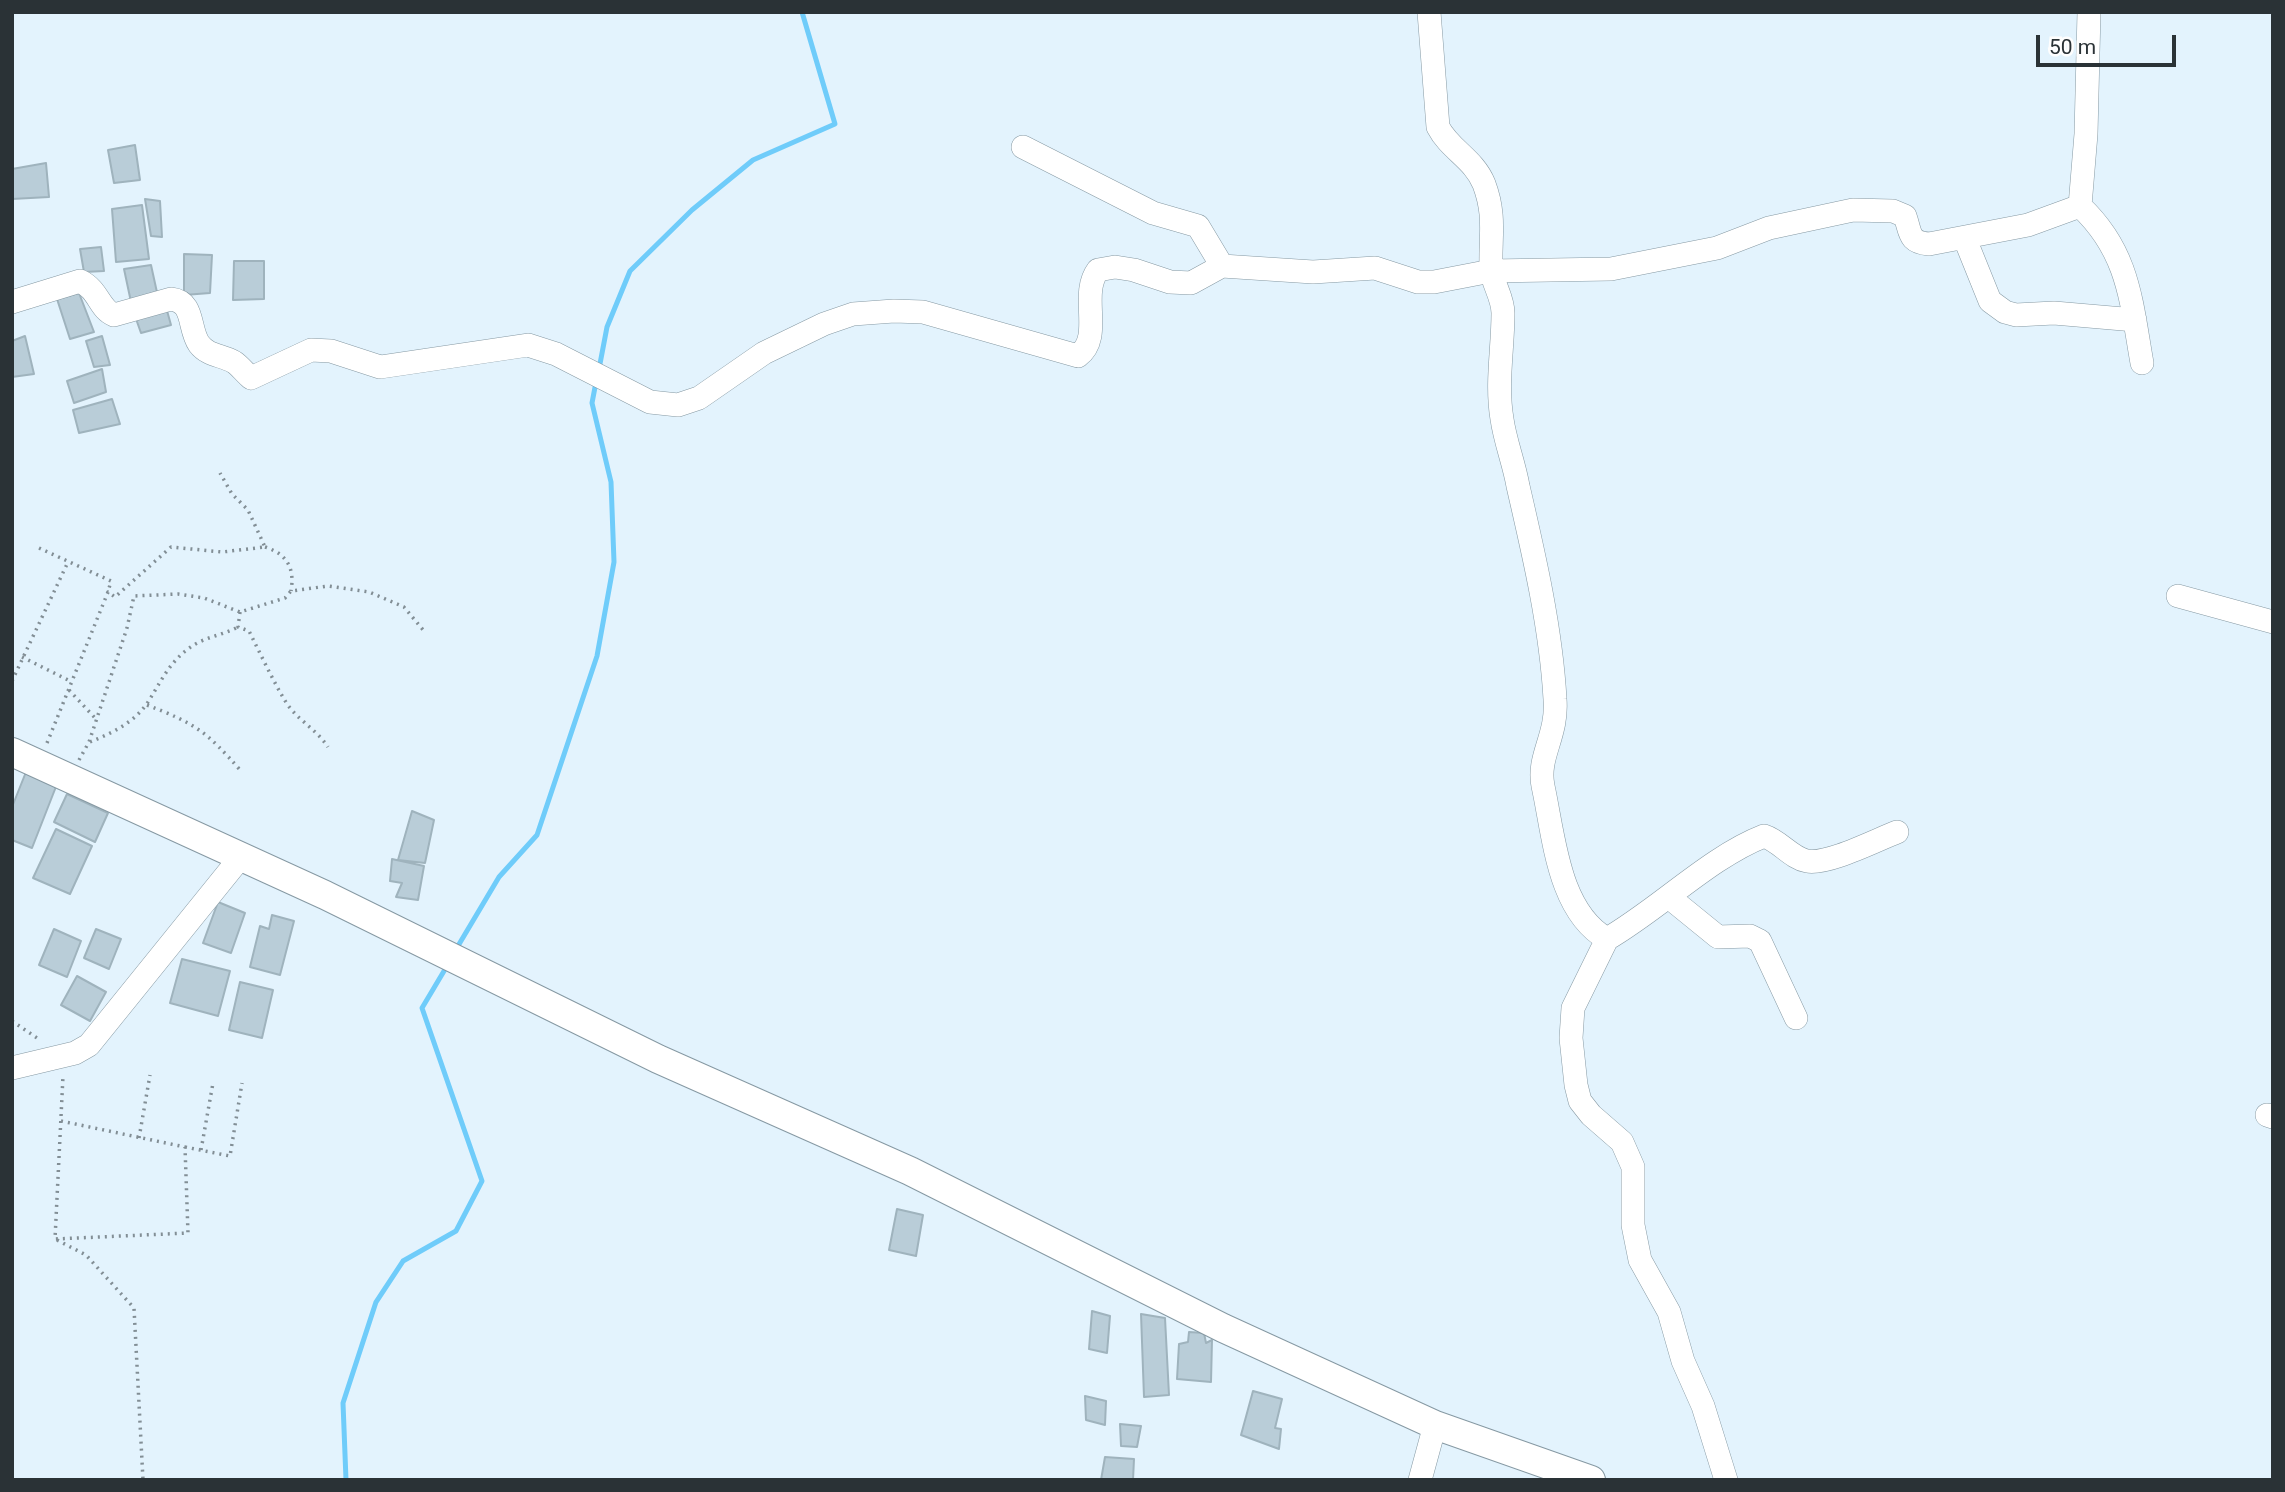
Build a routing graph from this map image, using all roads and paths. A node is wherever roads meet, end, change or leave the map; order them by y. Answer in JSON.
{"nodes":[{"id":1,"x":1429,"y":12,"type":"edge"},
{"id":2,"x":2089,"y":12,"type":"edge"},
{"id":3,"x":1023,"y":147,"type":"dead end"},
{"id":4,"x":2080,"y":206,"type":"junction"},
{"id":5,"x":1965,"y":239,"type":"junction"},
{"id":6,"x":1222,"y":266,"type":"junction"},
{"id":7,"x":1491,"y":271,"type":"junction"},
{"id":8,"x":12,"y":302,"type":"edge"},
{"id":9,"x":2135,"y":320,"type":"junction"},
{"id":10,"x":2142,"y":363,"type":"dead end"},
{"id":11,"x":220,"y":473,"type":"dead end"},
{"id":12,"x":265,"y":547,"type":"junction"},
{"id":13,"x":39,"y":548,"type":"dead end"},
{"id":14,"x":68,"y":562,"type":"junction"},
{"id":15,"x":291,"y":591,"type":"junction"},
{"id":16,"x":108,"y":592,"type":"junction"},
{"id":17,"x":2178,"y":596,"type":"dead end"},
{"id":18,"x":240,"y":612,"type":"junction"},
{"id":19,"x":2273,"y":622,"type":"edge"},
{"id":20,"x":238,"y":627,"type":"junction"},
{"id":21,"x":424,"y":631,"type":"dead end"},
{"id":22,"x":22,"y":657,"type":"junction"},
{"id":23,"x":12,"y":681,"type":"edge"},
{"id":24,"x":72,"y":682,"type":"junction"},
{"id":25,"x":69,"y":690,"type":"junction"},
{"id":26,"x":147,"y":705,"type":"junction"},
{"id":27,"x":96,"y":719,"type":"junction"},
{"id":28,"x":89,"y":742,"type":"junction"},
{"id":29,"x":328,"y":747,"type":"dead end"},
{"id":30,"x":12,"y":752,"type":"edge"},
{"id":31,"x":38,"y":765,"type":"junction"},
{"id":32,"x":241,"y":771,"type":"dead end"},
{"id":33,"x":67,"y":779,"type":"junction"},
{"id":34,"x":1897,"y":832,"type":"dead end"},
{"id":35,"x":240,"y":858,"type":"junction"},
{"id":36,"x":1670,"y":898,"type":"junction"},
{"id":37,"x":1607,"y":939,"type":"junction"},
{"id":38,"x":1796,"y":1018,"type":"dead end"},
{"id":39,"x":12,"y":1021,"type":"edge"},
{"id":40,"x":64,"y":1055,"type":"junction"},
{"id":41,"x":12,"y":1068,"type":"edge"},
{"id":42,"x":150,"y":1076,"type":"dead end"},
{"id":43,"x":213,"y":1083,"type":"dead end"},
{"id":44,"x":242,"y":1083,"type":"dead end"},
{"id":45,"x":61,"y":1121,"type":"junction"},
{"id":46,"x":139,"y":1138,"type":"junction"},
{"id":47,"x":185,"y":1147,"type":"junction"},
{"id":48,"x":201,"y":1150,"type":"junction"},
{"id":49,"x":55,"y":1240,"type":"junction"},
{"id":50,"x":1435,"y":1425,"type":"junction"},
{"id":51,"x":143,"y":1480,"type":"edge"},
{"id":52,"x":1420,"y":1480,"type":"edge"},
{"id":53,"x":1591,"y":1480,"type":"edge"},
{"id":54,"x":1726,"y":1480,"type":"edge"}],
"edges":[{"from":1,"to":7,"type":"street"},
{"from":2,"to":4,"type":"street"},
{"from":3,"to":6,"type":"street"},
{"from":4,"to":5,"type":"street"},
{"from":4,"to":9,"type":"street"},
{"from":5,"to":7,"type":"street"},
{"from":5,"to":9,"type":"street"},
{"from":6,"to":7,"type":"street"},
{"from":6,"to":8,"type":"street"},
{"from":7,"to":37,"type":"street"},
{"from":9,"to":10,"type":"street"},
{"from":11,"to":12,"type":"path"},
{"from":12,"to":15,"type":"path"},
{"from":12,"to":16,"type":"path"},
{"from":13,"to":14,"type":"path"},
{"from":14,"to":16,"type":"path"},
{"from":14,"to":22,"type":"path"},
{"from":15,"to":18,"type":"path"},
{"from":15,"to":21,"type":"path"},
{"from":16,"to":24,"type":"path"},
{"from":17,"to":19,"type":"street"},
{"from":18,"to":20,"type":"path"},
{"from":18,"to":27,"type":"path"},
{"from":20,"to":26,"type":"path"},
{"from":20,"to":29,"type":"path"},
{"from":22,"to":23,"type":"path"},
{"from":22,"to":24,"type":"path"},
{"from":24,"to":25,"type":"path"},
{"from":25,"to":27,"type":"path"},
{"from":25,"to":31,"type":"path"},
{"from":26,"to":28,"type":"path"},
{"from":26,"to":32,"type":"path"},
{"from":27,"to":28,"type":"path"},
{"from":28,"to":33,"type":"path"},
{"from":30,"to":31,"type":"street"},
{"from":31,"to":33,"type":"street"},
{"from":33,"to":35,"type":"street"},
{"from":34,"to":36,"type":"street"},
{"from":35,"to":40,"type":"street"},
{"from":35,"to":50,"type":"street"},
{"from":36,"to":37,"type":"street"},
{"from":36,"to":38,"type":"street"},
{"from":37,"to":54,"type":"street"},
{"from":39,"to":40,"type":"path"},
{"from":40,"to":41,"type":"street"},
{"from":40,"to":45,"type":"path"},
{"from":42,"to":46,"type":"path"},
{"from":43,"to":48,"type":"path"},
{"from":44,"to":48,"type":"path"},
{"from":45,"to":46,"type":"path"},
{"from":45,"to":49,"type":"path"},
{"from":46,"to":47,"type":"path"},
{"from":47,"to":48,"type":"path"},
{"from":47,"to":49,"type":"path"},
{"from":49,"to":51,"type":"path"},
{"from":50,"to":52,"type":"street"},
{"from":50,"to":53,"type":"street"}]}
